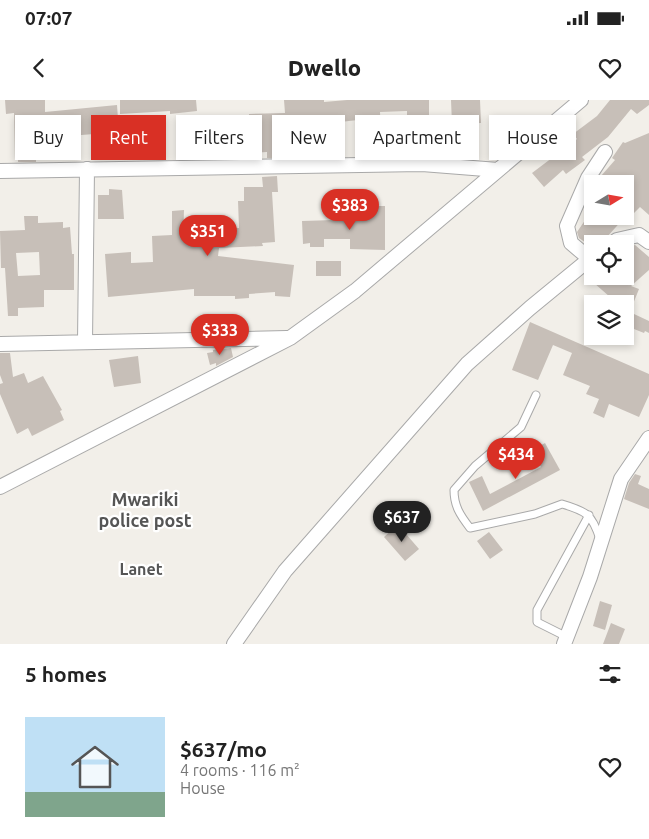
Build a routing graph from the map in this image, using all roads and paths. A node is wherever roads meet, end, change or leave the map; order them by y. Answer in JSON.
{"nodes":[{"id":1,"x":581,"y":100,"type":"edge"},
{"id":2,"x":605,"y":152,"type":"dead end"},
{"id":3,"x":87,"y":169,"type":"junction"},
{"id":4,"x":498,"y":170,"type":"junction"},
{"id":5,"x":0,"y":171,"type":"edge"},
{"id":6,"x":634,"y":236,"type":"edge"},
{"id":7,"x":649,"y":242,"type":"edge"},
{"id":8,"x":584,"y":253,"type":"edge"},
{"id":9,"x":584,"y":264,"type":"edge"},
{"id":10,"x":290,"y":338,"type":"junction"},
{"id":11,"x":85,"y":342,"type":"junction"},
{"id":12,"x":0,"y":344,"type":"edge"},
{"id":13,"x":536,"y":395,"type":"dead end"},
{"id":14,"x":649,"y":438,"type":"edge"},
{"id":15,"x":0,"y":486,"type":"edge"},
{"id":16,"x":589,"y":515,"type":"junction"},
{"id":17,"x":600,"y":539,"type":"junction"},
{"id":18,"x":565,"y":640,"type":"edge"},
{"id":19,"x":234,"y":644,"type":"edge"}],
"edges":[{"from":1,"to":4,"type":"street"},
{"from":2,"to":8,"type":"street"},
{"from":3,"to":4,"type":"street"},
{"from":3,"to":5,"type":"street"},
{"from":3,"to":11,"type":"street"},
{"from":4,"to":10,"type":"street"},
{"from":6,"to":7,"type":"street"},
{"from":9,"to":19,"type":"street"},
{"from":10,"to":11,"type":"street"},
{"from":10,"to":15,"type":"street"},
{"from":11,"to":12,"type":"street"},
{"from":13,"to":16,"type":"lane"},
{"from":14,"to":17,"type":"street"},
{"from":16,"to":17,"type":"lane"},
{"from":16,"to":18,"type":"lane"},
{"from":17,"to":18,"type":"street"}]}
